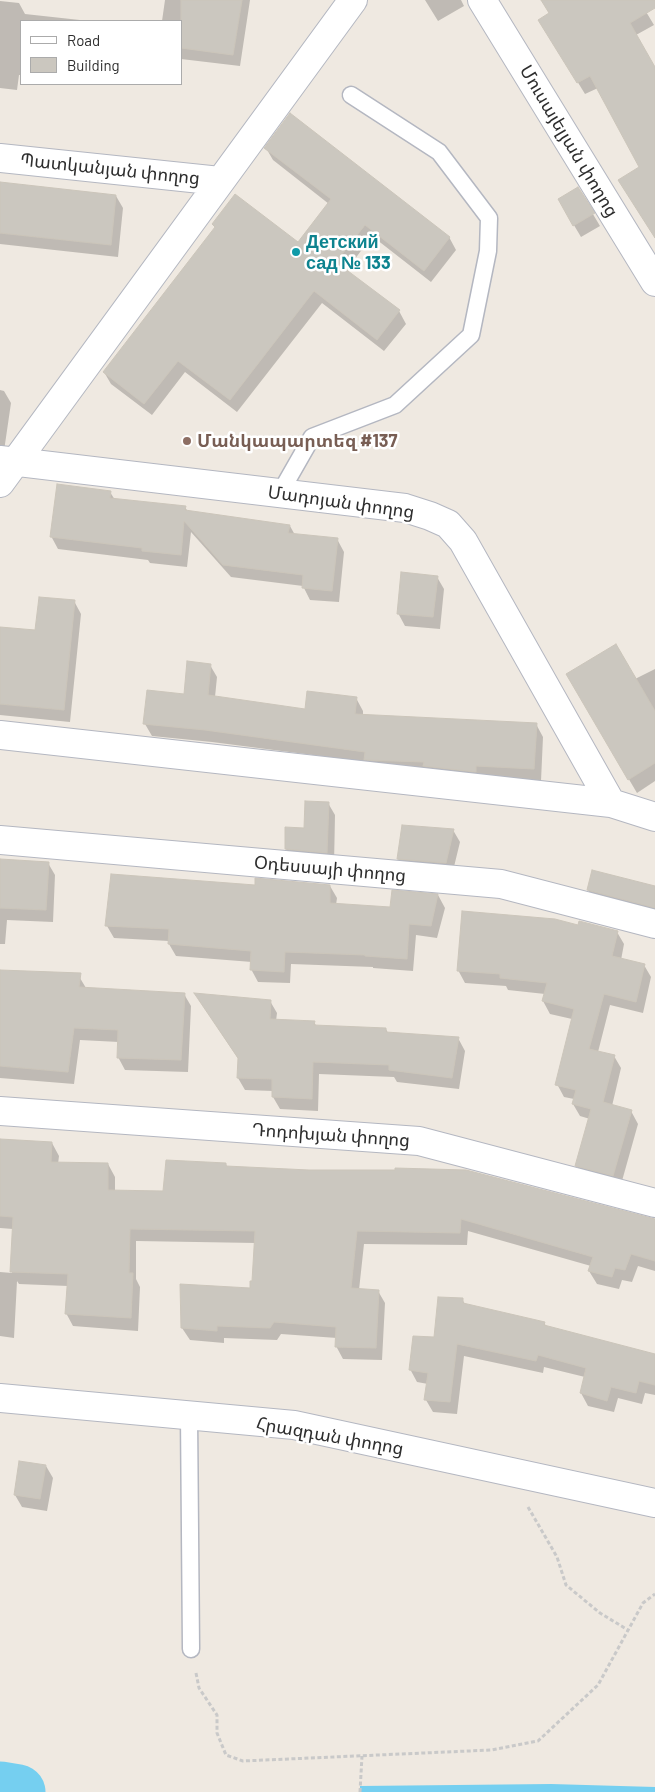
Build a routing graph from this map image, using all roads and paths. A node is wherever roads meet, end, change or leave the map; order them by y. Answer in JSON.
{"nodes":[{"id":1,"x":353,"y":0,"type":"edge"},
{"id":2,"x":482,"y":0,"type":"edge"},
{"id":3,"x":351,"y":95,"type":"dead end"},
{"id":4,"x":0,"y":158,"type":"edge"},
{"id":5,"x":220,"y":181,"type":"junction"},
{"id":6,"x":655,"y":282,"type":"edge"},
{"id":7,"x":5,"y":468,"type":"edge"},
{"id":8,"x":280,"y":493,"type":"junction"},
{"id":9,"x":0,"y":735,"type":"edge"},
{"id":10,"x":611,"y":803,"type":"junction"},
{"id":11,"x":655,"y":817,"type":"edge"},
{"id":12,"x":0,"y":840,"type":"edge"},
{"id":13,"x":655,"y":924,"type":"edge"},
{"id":14,"x":0,"y":1111,"type":"edge"},
{"id":15,"x":655,"y":1203,"type":"edge"},
{"id":16,"x":0,"y":1398,"type":"edge"},
{"id":17,"x":190,"y":1415,"type":"junction"},
{"id":18,"x":506,"y":1471,"type":"junction"},
{"id":19,"x":655,"y":1503,"type":"edge"},
{"id":20,"x":655,"y":1594,"type":"edge"},
{"id":21,"x":628,"y":1630,"type":"junction"},
{"id":22,"x":191,"y":1649,"type":"joint"},
{"id":23,"x":362,"y":1756,"type":"junction"},
{"id":24,"x":360,"y":1792,"type":"edge"}],
"edges":[{"from":1,"to":5,"type":"street"},
{"from":2,"to":6,"type":"street","name":"Մուսայելյան փողոց"},
{"from":3,"to":8,"type":"lane"},
{"from":4,"to":5,"type":"street","name":"Պատկանյան փողոց"},
{"from":5,"to":7,"type":"street"},
{"from":7,"to":8,"type":"street","name":"Մադոյան փողոց"},
{"from":8,"to":10,"type":"street","name":"Մադոյան փողոց"},
{"from":9,"to":10,"type":"street"},
{"from":10,"to":11,"type":"street"},
{"from":12,"to":13,"type":"street","name":"Օդեսսայի փողոց"},
{"from":14,"to":15,"type":"street","name":"Դոդոխյան փողոց"},
{"from":16,"to":17,"type":"street","name":"Հրազդան փողոց"},
{"from":17,"to":18,"type":"street","name":"Հրազդան փողոց"},
{"from":17,"to":22,"type":"lane"},
{"from":18,"to":19,"type":"street","name":"Հրազդան փողոց"},
{"from":18,"to":21,"type":"path"},
{"from":20,"to":21,"type":"path"},
{"from":21,"to":23,"type":"path"},
{"from":22,"to":23,"type":"path"},
{"from":23,"to":24,"type":"path"}]}
